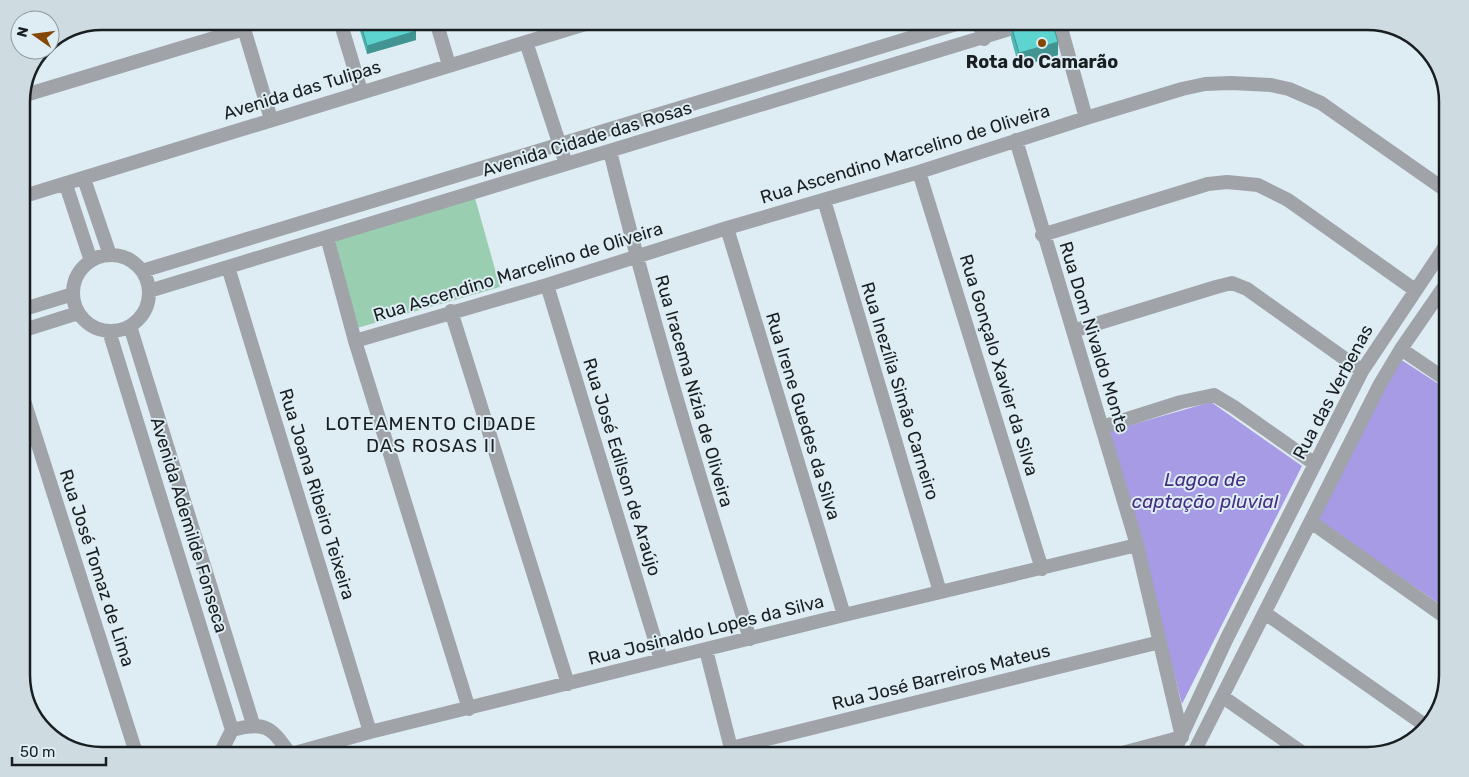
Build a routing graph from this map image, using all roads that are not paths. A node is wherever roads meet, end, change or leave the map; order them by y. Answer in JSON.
{"nodes":[{"id":1,"x":227,"y":30,"type":"edge"},
{"id":2,"x":244,"y":30,"type":"edge"},
{"id":3,"x":343,"y":30,"type":"edge"},
{"id":4,"x":439,"y":30,"type":"edge"},
{"id":5,"x":565,"y":30,"type":"edge"},
{"id":6,"x":936,"y":30,"type":"edge"},
{"id":7,"x":981,"y":30,"type":"edge"},
{"id":8,"x":1010,"y":30,"type":"edge"},
{"id":9,"x":1062,"y":30,"type":"edge"},
{"id":10,"x":984,"y":39,"type":"junction"},
{"id":11,"x":526,"y":42,"type":"junction"},
{"id":12,"x":449,"y":65,"type":"junction"},
{"id":13,"x":362,"y":91,"type":"junction"},
{"id":14,"x":31,"y":93,"type":"edge"},
{"id":15,"x":1086,"y":118,"type":"junction"},
{"id":16,"x":271,"y":119,"type":"junction"},
{"id":17,"x":1016,"y":140,"type":"junction"},
{"id":18,"x":560,"y":143,"type":"junction"},
{"id":19,"x":610,"y":151,"type":"junction"},
{"id":20,"x":566,"y":164,"type":"junction"},
{"id":21,"x":919,"y":172,"type":"junction"},
{"id":22,"x":84,"y":179,"type":"junction"},
{"id":23,"x":66,"y":185,"type":"junction"},
{"id":24,"x":1439,"y":186,"type":"edge"},
{"id":25,"x":30,"y":195,"type":"edge"},
{"id":26,"x":824,"y":200,"type":"junction"},
{"id":27,"x":727,"y":228,"type":"junction"},
{"id":28,"x":1042,"y":235,"type":"junction"},
{"id":29,"x":328,"y":237,"type":"junction"},
{"id":30,"x":110,"y":255,"type":"junction"},
{"id":31,"x":1439,"y":255,"type":"edge"},
{"id":32,"x":635,"y":256,"type":"junction"},
{"id":33,"x":91,"y":261,"type":"junction"},
{"id":34,"x":228,"y":267,"type":"junction"},
{"id":35,"x":142,"y":271,"type":"junction"},
{"id":36,"x":547,"y":285,"type":"junction"},
{"id":37,"x":149,"y":290,"type":"junction"},
{"id":38,"x":1415,"y":290,"type":"junction"},
{"id":39,"x":73,"y":294,"type":"junction"},
{"id":40,"x":1439,"y":294,"type":"edge"},
{"id":41,"x":30,"y":307,"type":"edge"},
{"id":42,"x":451,"y":312,"type":"junction"},
{"id":43,"x":78,"y":313,"type":"junction"},
{"id":44,"x":130,"y":326,"type":"junction"},
{"id":45,"x":30,"y":328,"type":"edge"},
{"id":46,"x":1072,"y":331,"type":"junction"},
{"id":47,"x":109,"y":332,"type":"junction"},
{"id":48,"x":355,"y":341,"type":"junction"},
{"id":49,"x":1401,"y":349,"type":"junction"},
{"id":50,"x":1362,"y":371,"type":"junction"},
{"id":51,"x":1439,"y":375,"type":"edge"},
{"id":52,"x":30,"y":419,"type":"edge"},
{"id":53,"x":1102,"y":427,"type":"junction"},
{"id":54,"x":1315,"y":464,"type":"junction"},
{"id":55,"x":1311,"y":522,"type":"junction"},
{"id":56,"x":1137,"y":545,"type":"junction"},
{"id":57,"x":1042,"y":569,"type":"junction"},
{"id":58,"x":940,"y":592,"type":"junction"},
{"id":59,"x":1439,"y":611,"type":"edge"},
{"id":60,"x":1265,"y":613,"type":"junction"},
{"id":61,"x":844,"y":615,"type":"junction"},
{"id":62,"x":750,"y":639,"type":"junction"},
{"id":63,"x":1160,"y":642,"type":"junction"},
{"id":64,"x":706,"y":650,"type":"junction"},
{"id":65,"x":661,"y":660,"type":"junction"},
{"id":66,"x":568,"y":684,"type":"junction"},
{"id":67,"x":1223,"y":697,"type":"junction"},
{"id":68,"x":469,"y":709,"type":"junction"},
{"id":69,"x":1421,"y":723,"type":"edge"},
{"id":70,"x":253,"y":724,"type":"junction"},
{"id":71,"x":232,"y":730,"type":"junction"},
{"id":72,"x":370,"y":732,"type":"junction"},
{"id":73,"x":1182,"y":737,"type":"junction"},
{"id":74,"x":134,"y":747,"type":"edge"},
{"id":75,"x":224,"y":747,"type":"edge"},
{"id":76,"x":282,"y":747,"type":"edge"},
{"id":77,"x":316,"y":747,"type":"edge"},
{"id":78,"x":731,"y":747,"type":"edge"},
{"id":79,"x":751,"y":747,"type":"edge"},
{"id":80,"x":1145,"y":747,"type":"edge"},
{"id":81,"x":1177,"y":747,"type":"edge"},
{"id":82,"x":1191,"y":747,"type":"edge"},
{"id":83,"x":1196,"y":747,"type":"edge"},
{"id":84,"x":1295,"y":747,"type":"edge"}],
"edges":[{"from":1,"to":14,"type":"street"},
{"from":2,"to":16,"type":"street"},
{"from":3,"to":13,"type":"street"},
{"from":4,"to":12,"type":"street"},
{"from":5,"to":11,"type":"street","name":"Avenida das Tulipas"},
{"from":6,"to":18,"type":"street","name":"Avenida Cidade das Rosas"},
{"from":7,"to":10,"type":"street"},
{"from":8,"to":10,"type":"street","name":"Avenida Cidade das Rosas"},
{"from":9,"to":15,"type":"street"},
{"from":10,"to":19,"type":"street","name":"Avenida Cidade das Rosas"},
{"from":11,"to":12,"type":"street","name":"Avenida das Tulipas"},
{"from":11,"to":18,"type":"street"},
{"from":12,"to":13,"type":"street","name":"Avenida das Tulipas"},
{"from":13,"to":16,"type":"street","name":"Avenida das Tulipas"},
{"from":15,"to":17,"type":"street","name":"Rua Ascendino Marcelino de Oliveira"},
{"from":15,"to":24,"type":"street","name":"Rua Ascendino Marcelino de Oliveira"},
{"from":16,"to":22,"type":"street","name":"Avenida das Tulipas"},
{"from":17,"to":21,"type":"street","name":"Rua Ascendino Marcelino de Oliveira"},
{"from":17,"to":28,"type":"street","name":"Rua Dom Nivaldo Monte"},
{"from":18,"to":20,"type":"street"},
{"from":18,"to":35,"type":"street","name":"Avenida Cidade das Rosas"},
{"from":19,"to":20,"type":"street","name":"Avenida Cidade das Rosas"},
{"from":19,"to":32,"type":"street","name":"Rua Iracema Nízia de Oliveira"},
{"from":20,"to":29,"type":"street","name":"Avenida Cidade das Rosas"},
{"from":21,"to":26,"type":"street","name":"Rua Ascendino Marcelino de Oliveira"},
{"from":21,"to":57,"type":"street","name":"Rua Gonçalo Xavier da Silva"},
{"from":22,"to":23,"type":"street","name":"Avenida das Tulipas"},
{"from":22,"to":30,"type":"street"},
{"from":23,"to":25,"type":"street","name":"Avenida das Tulipas"},
{"from":23,"to":33,"type":"street"},
{"from":26,"to":27,"type":"street","name":"Rua Ascendino Marcelino de Oliveira"},
{"from":26,"to":58,"type":"street","name":"Rua Inezília Simão Carneiro"},
{"from":27,"to":32,"type":"street","name":"Rua Ascendino Marcelino de Oliveira"},
{"from":27,"to":61,"type":"street","name":"Rua Irene Guedes da Silva"},
{"from":28,"to":38,"type":"street"},
{"from":28,"to":46,"type":"street","name":"Rua Dom Nivaldo Monte"},
{"from":29,"to":34,"type":"street","name":"Avenida Cidade das Rosas"},
{"from":29,"to":48,"type":"street"},
{"from":30,"to":33,"type":"street"},
{"from":30,"to":35,"type":"street"},
{"from":31,"to":38,"type":"street","name":"Rua das Verbenas"},
{"from":32,"to":36,"type":"street","name":"Rua Ascendino Marcelino de Oliveira"},
{"from":32,"to":62,"type":"street","name":"Rua Iracema Nízia de Oliveira"},
{"from":33,"to":39,"type":"street"},
{"from":34,"to":37,"type":"street","name":"Avenida Cidade das Rosas"},
{"from":34,"to":72,"type":"street","name":"Rua Joana Ribeiro Teixeira"},
{"from":35,"to":37,"type":"street"},
{"from":36,"to":42,"type":"street","name":"Rua Ascendino Marcelino de Oliveira"},
{"from":36,"to":65,"type":"street","name":"Rua José Edilson de Araújo"},
{"from":37,"to":44,"type":"street"},
{"from":38,"to":50,"type":"street","name":"Rua das Verbenas"},
{"from":39,"to":41,"type":"street"},
{"from":39,"to":43,"type":"street"},
{"from":40,"to":49,"type":"street"},
{"from":42,"to":48,"type":"street","name":"Rua Ascendino Marcelino de Oliveira"},
{"from":42,"to":66,"type":"street"},
{"from":43,"to":45,"type":"street"},
{"from":43,"to":47,"type":"street"},
{"from":44,"to":47,"type":"street"},
{"from":44,"to":70,"type":"street","name":"Avenida Ademilde Fonseca"},
{"from":46,"to":50,"type":"street"},
{"from":46,"to":53,"type":"street","name":"Rua Dom Nivaldo Monte"},
{"from":47,"to":71,"type":"street","name":"Avenida Ademilde Fonseca"},
{"from":48,"to":68,"type":"street"},
{"from":49,"to":51,"type":"street"},
{"from":49,"to":55,"type":"street"},
{"from":50,"to":54,"type":"street","name":"Rua das Verbenas"},
{"from":52,"to":74,"type":"street","name":"Rua José Tomaz de Lima"},
{"from":53,"to":54,"type":"street"},
{"from":53,"to":56,"type":"street","name":"Rua Dom Nivaldo Monte"},
{"from":54,"to":73,"type":"street","name":"Rua das Verbenas"},
{"from":55,"to":59,"type":"street"},
{"from":55,"to":60,"type":"street"},
{"from":56,"to":57,"type":"street","name":"Rua Josinaldo Lopes da Silva"},
{"from":56,"to":63,"type":"street","name":"Rua Dom Nivaldo Monte"},
{"from":57,"to":58,"type":"street","name":"Rua Josinaldo Lopes da Silva"},
{"from":58,"to":61,"type":"street","name":"Rua Josinaldo Lopes da Silva"},
{"from":60,"to":67,"type":"street"},
{"from":60,"to":69,"type":"street"},
{"from":61,"to":62,"type":"street","name":"Rua Josinaldo Lopes da Silva"},
{"from":62,"to":64,"type":"street","name":"Rua Josinaldo Lopes da Silva"},
{"from":63,"to":73,"type":"street","name":"Rua Dom Nivaldo Monte"},
{"from":63,"to":79,"type":"street","name":"Rua José Barreiros Mateus"},
{"from":64,"to":65,"type":"street","name":"Rua Josinaldo Lopes da Silva"},
{"from":64,"to":78,"type":"street"},
{"from":65,"to":66,"type":"street","name":"Rua Josinaldo Lopes da Silva"},
{"from":66,"to":68,"type":"street","name":"Rua Josinaldo Lopes da Silva"},
{"from":67,"to":83,"type":"street"},
{"from":67,"to":84,"type":"street"},
{"from":68,"to":72,"type":"street","name":"Rua Josinaldo Lopes da Silva"},
{"from":70,"to":71,"type":"street"},
{"from":70,"to":76,"type":"street"},
{"from":71,"to":75,"type":"street"},
{"from":72,"to":77,"type":"street","name":"Rua Josinaldo Lopes da Silva"},
{"from":73,"to":80,"type":"street"},
{"from":73,"to":81,"type":"street","name":"Rua das Verbenas"},
{"from":73,"to":82,"type":"street"}]}
